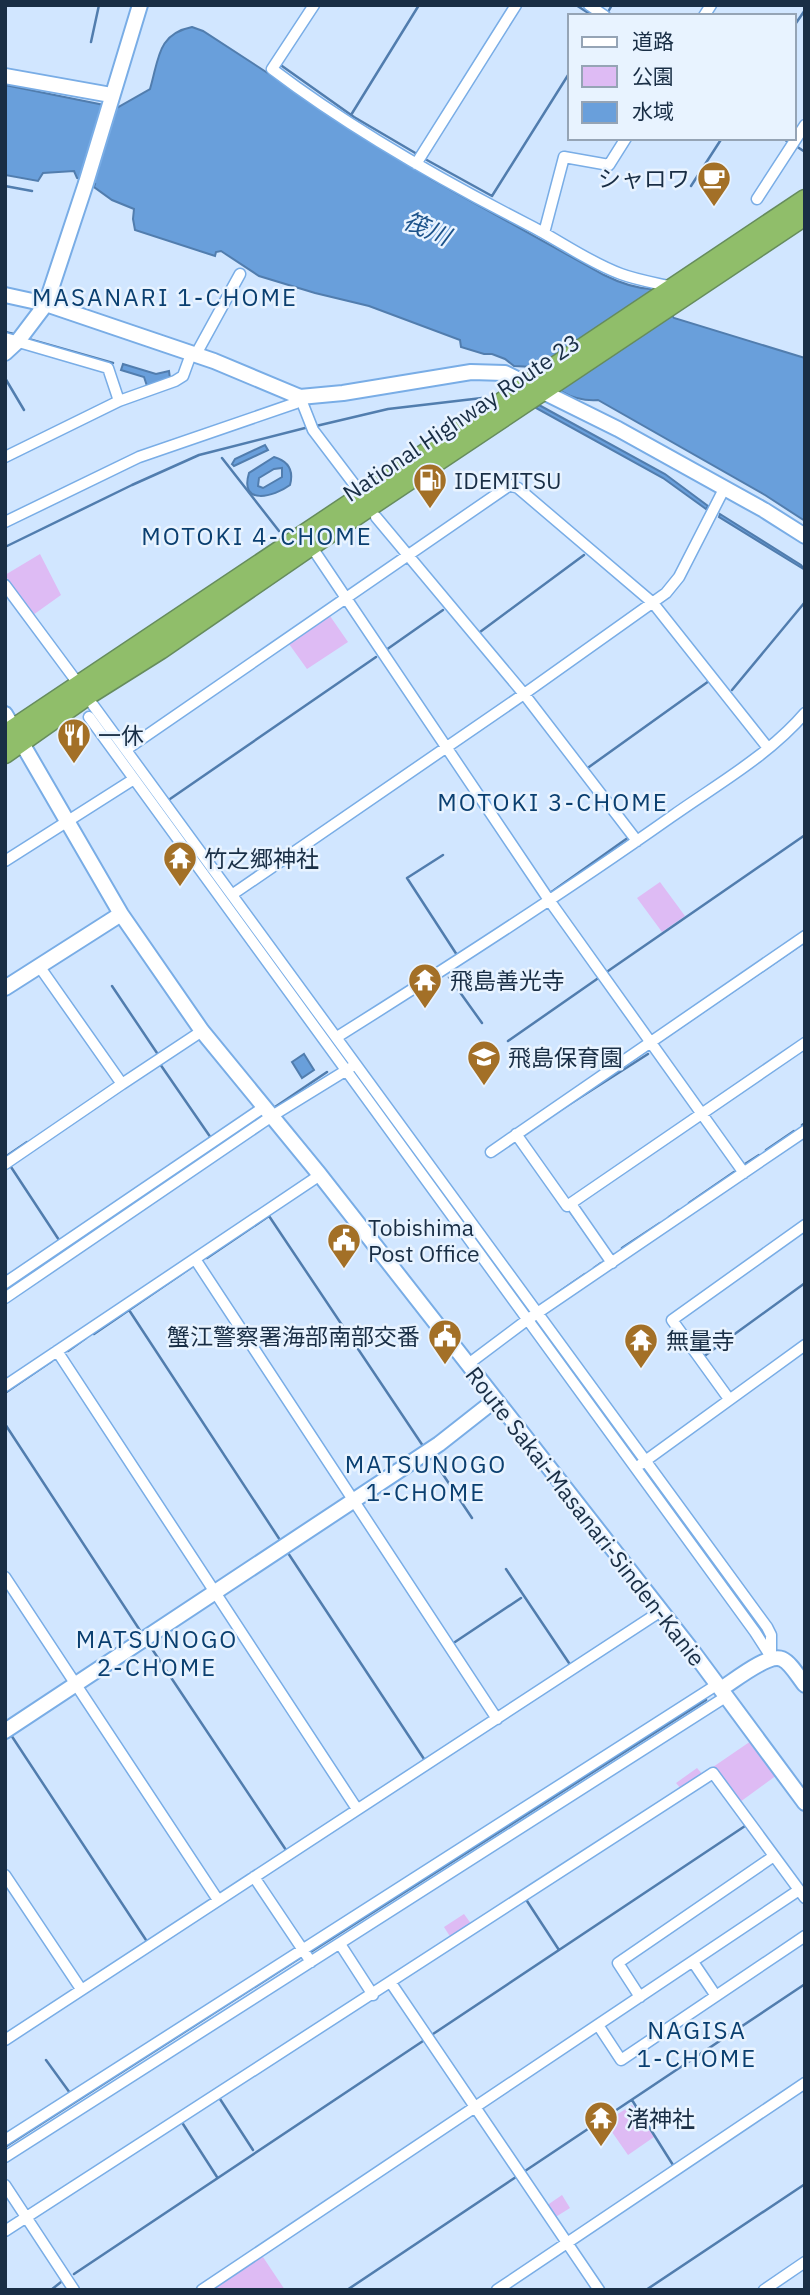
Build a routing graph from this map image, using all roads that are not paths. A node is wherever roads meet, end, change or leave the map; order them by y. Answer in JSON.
{"nodes":[{"id":1,"x":140,"y":5,"type":"edge"},
{"id":2,"x":314,"y":5,"type":"edge"},
{"id":3,"x":516,"y":5,"type":"edge"},
{"id":4,"x":5,"y":76,"type":"edge"},
{"id":5,"x":110,"y":98,"type":"junction"},
{"id":6,"x":805,"y":125,"type":"edge"},
{"id":7,"x":625,"y":140,"type":"edge"},
{"id":8,"x":799,"y":140,"type":"edge"},
{"id":9,"x":416,"y":164,"type":"junction"},
{"id":10,"x":757,"y":199,"type":"dead end"},
{"id":11,"x":805,"y":199,"type":"edge"},
{"id":12,"x":805,"y":216,"type":"edge"},
{"id":13,"x":544,"y":233,"type":"junction"},
{"id":14,"x":240,"y":274,"type":"dead end"},
{"id":15,"x":671,"y":294,"type":"junction"},
{"id":16,"x":5,"y":295,"type":"edge"},
{"id":17,"x":46,"y":304,"type":"junction"},
{"id":18,"x":11,"y":340,"type":"edge"},
{"id":19,"x":5,"y":353,"type":"edge"},
{"id":20,"x":193,"y":355,"type":"junction"},
{"id":21,"x":539,"y":386,"type":"junction"},
{"id":22,"x":300,"y":397,"type":"junction"},
{"id":23,"x":119,"y":401,"type":"junction"},
{"id":24,"x":5,"y":457,"type":"edge"},
{"id":25,"x":358,"y":488,"type":"dead end"},
{"id":26,"x":724,"y":489,"type":"junction"},
{"id":27,"x":376,"y":517,"type":"dead end"},
{"id":28,"x":5,"y":522,"type":"edge"},
{"id":29,"x":805,"y":536,"type":"edge"},
{"id":30,"x":311,"y":546,"type":"junction"},
{"id":31,"x":407,"y":556,"type":"junction"},
{"id":32,"x":5,"y":585,"type":"edge"},
{"id":33,"x":345,"y":599,"type":"junction"},
{"id":34,"x":653,"y":603,"type":"junction"},
{"id":35,"x":74,"y":678,"type":"dead end"},
{"id":36,"x":524,"y":694,"type":"junction"},
{"id":37,"x":93,"y":705,"type":"dead end"},
{"id":38,"x":805,"y":713,"type":"edge"},
{"id":39,"x":89,"y":717,"type":"dead end"},
{"id":40,"x":12,"y":730,"type":"edge"},
{"id":41,"x":445,"y":748,"type":"junction"},
{"id":42,"x":768,"y":748,"type":"junction"},
{"id":43,"x":127,"y":749,"type":"junction"},
{"id":44,"x":5,"y":754,"type":"edge"},
{"id":45,"x":134,"y":779,"type":"junction"},
{"id":46,"x":67,"y":822,"type":"junction"},
{"id":47,"x":637,"y":841,"type":"junction"},
{"id":48,"x":5,"y":861,"type":"edge"},
{"id":49,"x":233,"y":894,"type":"junction"},
{"id":50,"x":549,"y":901,"type":"junction"},
{"id":51,"x":121,"y":914,"type":"junction"},
{"id":52,"x":805,"y":936,"type":"edge"},
{"id":53,"x":39,"y":966,"type":"junction"},
{"id":54,"x":5,"y":988,"type":"edge"},
{"id":55,"x":202,"y":1031,"type":"junction"},
{"id":56,"x":337,"y":1037,"type":"junction"},
{"id":57,"x":650,"y":1042,"type":"junction"},
{"id":58,"x":805,"y":1043,"type":"edge"},
{"id":59,"x":356,"y":1064,"type":"junction"},
{"id":60,"x":345,"y":1071,"type":"junction"},
{"id":61,"x":122,"y":1084,"type":"junction"},
{"id":62,"x":268,"y":1111,"type":"junction"},
{"id":63,"x":702,"y":1114,"type":"junction"},
{"id":64,"x":805,"y":1131,"type":"edge"},
{"id":65,"x":516,"y":1135,"type":"junction"},
{"id":66,"x":491,"y":1152,"type":"dead end"},
{"id":67,"x":5,"y":1164,"type":"edge"},
{"id":68,"x":744,"y":1173,"type":"junction"},
{"id":69,"x":320,"y":1175,"type":"junction"},
{"id":70,"x":571,"y":1204,"type":"junction"},
{"id":71,"x":805,"y":1225,"type":"edge"},
{"id":72,"x":195,"y":1259,"type":"junction"},
{"id":73,"x":612,"y":1263,"type":"junction"},
{"id":74,"x":5,"y":1283,"type":"edge"},
{"id":75,"x":5,"y":1298,"type":"edge"},
{"id":76,"x":538,"y":1313,"type":"junction"},
{"id":77,"x":527,"y":1320,"type":"junction"},
{"id":78,"x":805,"y":1345,"type":"edge"},
{"id":79,"x":57,"y":1351,"type":"junction"},
{"id":80,"x":467,"y":1365,"type":"junction"},
{"id":81,"x":5,"y":1386,"type":"edge"},
{"id":82,"x":729,"y":1399,"type":"junction"},
{"id":83,"x":495,"y":1400,"type":"junction"},
{"id":84,"x":646,"y":1460,"type":"junction"},
{"id":85,"x":635,"y":1468,"type":"junction"},
{"id":86,"x":354,"y":1502,"type":"junction"},
{"id":87,"x":5,"y":1577,"type":"edge"},
{"id":88,"x":216,"y":1593,"type":"junction"},
{"id":89,"x":661,"y":1611,"type":"junction"},
{"id":90,"x":771,"y":1658,"type":"junction"},
{"id":91,"x":76,"y":1685,"type":"junction"},
{"id":92,"x":805,"y":1685,"type":"edge"},
{"id":93,"x":722,"y":1690,"type":"junction"},
{"id":94,"x":497,"y":1719,"type":"junction"},
{"id":95,"x":5,"y":1731,"type":"edge"},
{"id":96,"x":805,"y":1803,"type":"edge"},
{"id":97,"x":357,"y":1809,"type":"junction"},
{"id":98,"x":774,"y":1856,"type":"junction"},
{"id":99,"x":5,"y":1875,"type":"edge"},
{"id":100,"x":254,"y":1877,"type":"junction"},
{"id":101,"x":802,"y":1894,"type":"edge"},
{"id":102,"x":218,"y":1900,"type":"junction"},
{"id":103,"x":805,"y":1936,"type":"edge"},
{"id":104,"x":340,"y":1944,"type":"junction"},
{"id":105,"x":307,"y":1955,"type":"junction"},
{"id":106,"x":693,"y":1962,"type":"junction"},
{"id":107,"x":391,"y":1983,"type":"junction"},
{"id":108,"x":81,"y":1989,"type":"junction"},
{"id":109,"x":373,"y":1995,"type":"junction"},
{"id":110,"x":716,"y":1996,"type":"junction"},
{"id":111,"x":640,"y":1997,"type":"junction"},
{"id":112,"x":598,"y":2025,"type":"junction"},
{"id":113,"x":5,"y":2040,"type":"edge"},
{"id":114,"x":805,"y":2083,"type":"edge"},
{"id":115,"x":475,"y":2107,"type":"junction"},
{"id":116,"x":5,"y":2140,"type":"edge"},
{"id":117,"x":5,"y":2157,"type":"edge"},
{"id":118,"x":5,"y":2185,"type":"edge"},
{"id":119,"x":27,"y":2217,"type":"junction"},
{"id":120,"x":5,"y":2231,"type":"edge"},
{"id":121,"x":567,"y":2243,"type":"junction"},
{"id":122,"x":805,"y":2262,"type":"edge"},
{"id":123,"x":74,"y":2290,"type":"edge"},
{"id":124,"x":202,"y":2290,"type":"edge"},
{"id":125,"x":497,"y":2290,"type":"edge"},
{"id":126,"x":598,"y":2290,"type":"edge"},
{"id":127,"x":764,"y":2290,"type":"edge"}],
"edges":[{"from":1,"to":5,"type":"main road"},
{"from":2,"to":9,"type":"street"},
{"from":3,"to":9,"type":"street"},
{"from":4,"to":5,"type":"main road"},
{"from":5,"to":17,"type":"main road"},
{"from":6,"to":8,"type":"street"},
{"from":7,"to":13,"type":"street"},
{"from":8,"to":10,"type":"street"},
{"from":9,"to":13,"type":"street"},
{"from":11,"to":15,"type":"highway","name":"National Highway Route 23"},
{"from":12,"to":15,"type":"highway","name":"National Highway Route 23"},
{"from":13,"to":15,"type":"street"},
{"from":14,"to":20,"type":"street"},
{"from":15,"to":21,"type":"highway","name":"National Highway Route 23"},
{"from":16,"to":17,"type":"main road"},
{"from":17,"to":18,"type":"main road"},
{"from":17,"to":20,"type":"main road"},
{"from":18,"to":19,"type":"main road"},
{"from":18,"to":23,"type":"street"},
{"from":20,"to":22,"type":"main road"},
{"from":20,"to":23,"type":"street"},
{"from":21,"to":22,"type":"main road"},
{"from":21,"to":26,"type":"main road"},
{"from":21,"to":30,"type":"highway","name":"National Highway Route 23"},
{"from":21,"to":40,"type":"highway","name":"National Highway Route 23"},
{"from":22,"to":25,"type":"street"},
{"from":22,"to":28,"type":"street"},
{"from":23,"to":24,"type":"street"},
{"from":26,"to":29,"type":"main road"},
{"from":26,"to":34,"type":"street"},
{"from":27,"to":31,"type":"street"},
{"from":30,"to":33,"type":"street"},
{"from":30,"to":40,"type":"highway","name":"National Highway Route 23"},
{"from":31,"to":33,"type":"street"},
{"from":31,"to":34,"type":"street"},
{"from":31,"to":36,"type":"street"},
{"from":32,"to":35,"type":"street"},
{"from":33,"to":41,"type":"street"},
{"from":33,"to":43,"type":"street"},
{"from":34,"to":36,"type":"street"},
{"from":34,"to":42,"type":"street"},
{"from":36,"to":41,"type":"street"},
{"from":36,"to":47,"type":"street"},
{"from":37,"to":43,"type":"street"},
{"from":38,"to":42,"type":"street"},
{"from":39,"to":45,"type":"street"},
{"from":40,"to":44,"type":"highway","name":"National Highway Route 23"},
{"from":40,"to":46,"type":"main road","name":"Route Sakai-Masanari-Sinden-Kanie"},
{"from":41,"to":49,"type":"street"},
{"from":41,"to":50,"type":"street"},
{"from":42,"to":47,"type":"street"},
{"from":43,"to":49,"type":"street"},
{"from":45,"to":46,"type":"street"},
{"from":45,"to":60,"type":"street"},
{"from":46,"to":48,"type":"street"},
{"from":46,"to":51,"type":"main road","name":"Route Sakai-Masanari-Sinden-Kanie"},
{"from":47,"to":50,"type":"street"},
{"from":49,"to":56,"type":"street"},
{"from":50,"to":56,"type":"street"},
{"from":50,"to":57,"type":"street"},
{"from":51,"to":53,"type":"main road"},
{"from":51,"to":55,"type":"main road","name":"Route Sakai-Masanari-Sinden-Kanie"},
{"from":52,"to":57,"type":"street"},
{"from":53,"to":54,"type":"main road"},
{"from":53,"to":61,"type":"street"},
{"from":55,"to":61,"type":"street"},
{"from":55,"to":62,"type":"main road","name":"Route Sakai-Masanari-Sinden-Kanie"},
{"from":56,"to":59,"type":"street"},
{"from":57,"to":63,"type":"street"},
{"from":57,"to":65,"type":"street"},
{"from":58,"to":63,"type":"street"},
{"from":59,"to":60,"type":"street"},
{"from":59,"to":76,"type":"street"},
{"from":60,"to":62,"type":"street"},
{"from":60,"to":77,"type":"street"},
{"from":61,"to":67,"type":"street"},
{"from":62,"to":69,"type":"main road","name":"Route Sakai-Masanari-Sinden-Kanie"},
{"from":62,"to":74,"type":"street"},
{"from":62,"to":75,"type":"street"},
{"from":63,"to":68,"type":"street"},
{"from":63,"to":70,"type":"street"},
{"from":64,"to":68,"type":"street"},
{"from":65,"to":66,"type":"street"},
{"from":65,"to":70,"type":"street"},
{"from":68,"to":73,"type":"street"},
{"from":69,"to":72,"type":"street"},
{"from":69,"to":80,"type":"main road","name":"Route Sakai-Masanari-Sinden-Kanie"},
{"from":70,"to":73,"type":"street"},
{"from":71,"to":82,"type":"street"},
{"from":72,"to":79,"type":"street"},
{"from":72,"to":86,"type":"street"},
{"from":73,"to":76,"type":"street"},
{"from":76,"to":77,"type":"street"},
{"from":76,"to":84,"type":"street"},
{"from":77,"to":80,"type":"street"},
{"from":77,"to":85,"type":"street"},
{"from":78,"to":82,"type":"street"},
{"from":79,"to":81,"type":"street"},
{"from":79,"to":88,"type":"street"},
{"from":80,"to":83,"type":"main road","name":"Route Sakai-Masanari-Sinden-Kanie"},
{"from":82,"to":84,"type":"street"},
{"from":83,"to":86,"type":"main road"},
{"from":83,"to":89,"type":"main road","name":"Route Sakai-Masanari-Sinden-Kanie"},
{"from":84,"to":85,"type":"street"},
{"from":84,"to":90,"type":"street"},
{"from":85,"to":90,"type":"street"},
{"from":86,"to":88,"type":"main road"},
{"from":86,"to":94,"type":"street"},
{"from":87,"to":91,"type":"street"},
{"from":88,"to":91,"type":"main road"},
{"from":88,"to":97,"type":"street"},
{"from":89,"to":93,"type":"main road","name":"Route Sakai-Masanari-Sinden-Kanie"},
{"from":89,"to":94,"type":"street"},
{"from":90,"to":92,"type":"main road"},
{"from":90,"to":93,"type":"main road"},
{"from":91,"to":95,"type":"main road"},
{"from":91,"to":102,"type":"street"},
{"from":93,"to":96,"type":"main road","name":"Route Sakai-Masanari-Sinden-Kanie"},
{"from":93,"to":104,"type":"street"},
{"from":93,"to":105,"type":"street"},
{"from":94,"to":97,"type":"street"},
{"from":97,"to":100,"type":"street"},
{"from":98,"to":101,"type":"street"},
{"from":98,"to":107,"type":"street"},
{"from":98,"to":111,"type":"street"},
{"from":99,"to":108,"type":"street"},
{"from":100,"to":102,"type":"street"},
{"from":100,"to":105,"type":"street"},
{"from":101,"to":106,"type":"street"},
{"from":102,"to":108,"type":"street"},
{"from":103,"to":110,"type":"street"},
{"from":104,"to":105,"type":"street"},
{"from":104,"to":109,"type":"street"},
{"from":105,"to":116,"type":"street"},
{"from":105,"to":117,"type":"street"},
{"from":106,"to":110,"type":"street"},
{"from":106,"to":111,"type":"street"},
{"from":107,"to":109,"type":"street"},
{"from":107,"to":115,"type":"street"},
{"from":108,"to":113,"type":"street"},
{"from":109,"to":119,"type":"street"},
{"from":110,"to":112,"type":"street"},
{"from":111,"to":112,"type":"street"},
{"from":112,"to":115,"type":"street"},
{"from":114,"to":121,"type":"street"},
{"from":115,"to":121,"type":"street"},
{"from":115,"to":124,"type":"street"},
{"from":118,"to":119,"type":"street"},
{"from":119,"to":120,"type":"street"},
{"from":119,"to":123,"type":"street"},
{"from":121,"to":125,"type":"street"},
{"from":121,"to":126,"type":"street"},
{"from":122,"to":127,"type":"street"}]}
